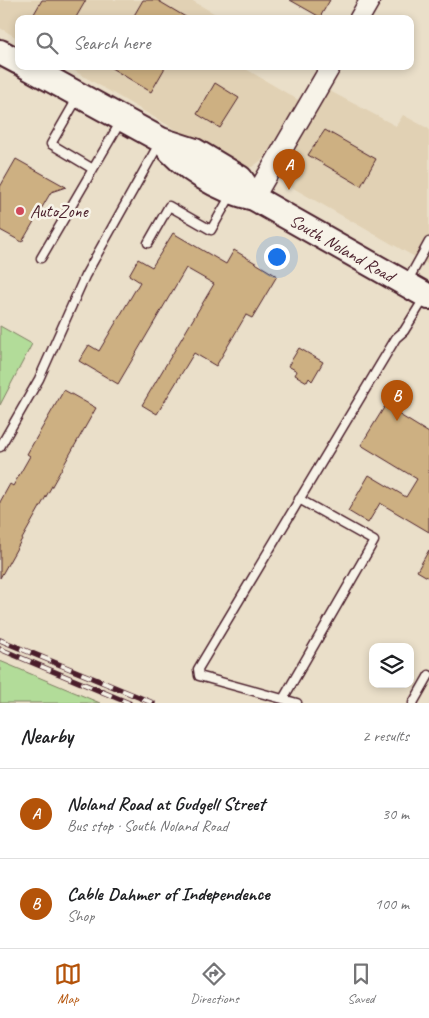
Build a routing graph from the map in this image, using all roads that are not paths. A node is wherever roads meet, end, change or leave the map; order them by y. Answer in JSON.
{"nodes":[{"id":1,"x":370,"y":0,"type":"edge"},
{"id":2,"x":361,"y":15,"type":"edge"},
{"id":3,"x":0,"y":52,"type":"edge"},
{"id":4,"x":15,"y":60,"type":"edge"},
{"id":5,"x":33,"y":70,"type":"edge"},
{"id":6,"x":328,"y":70,"type":"edge"},
{"id":7,"x":79,"y":95,"type":"junction"},
{"id":8,"x":122,"y":119,"type":"junction"},
{"id":9,"x":161,"y":140,"type":"junction"},
{"id":10,"x":93,"y":168,"type":"junction"},
{"id":11,"x":243,"y":195,"type":"junction"},
{"id":12,"x":429,"y":242,"type":"edge"},
{"id":13,"x":148,"y":243,"type":"dead end"},
{"id":14,"x":41,"y":258,"type":"dead end"},
{"id":15,"x":420,"y":292,"type":"edge"},
{"id":16,"x":0,"y":447,"type":"edge"},
{"id":17,"x":299,"y":500,"type":"junction"},
{"id":18,"x":429,"y":675,"type":"edge"},
{"id":19,"x":284,"y":699,"type":"junction"},
{"id":20,"x":297,"y":703,"type":"edge"},
{"id":21,"x":413,"y":703,"type":"edge"}],
"edges":[{"from":1,"to":2,"type":"street"},
{"from":3,"to":4,"type":"main road"},
{"from":5,"to":7,"type":"main road","name":"South Noland Road"},
{"from":6,"to":11,"type":"street"},
{"from":7,"to":8,"type":"main road","name":"South Noland Road"},
{"from":7,"to":10,"type":"lane"},
{"from":8,"to":9,"type":"main road","name":"South Noland Road"},
{"from":8,"to":10,"type":"lane"},
{"from":9,"to":11,"type":"main road","name":"South Noland Road"},
{"from":9,"to":16,"type":"lane"},
{"from":10,"to":14,"type":"lane"},
{"from":11,"to":13,"type":"lane"},
{"from":11,"to":15,"type":"main road","name":"South Noland Road"},
{"from":12,"to":15,"type":"lane"},
{"from":15,"to":17,"type":"lane"},
{"from":17,"to":19,"type":"lane"},
{"from":17,"to":19,"type":"lane"},
{"from":18,"to":21,"type":"lane"},
{"from":19,"to":20,"type":"lane"}]}
